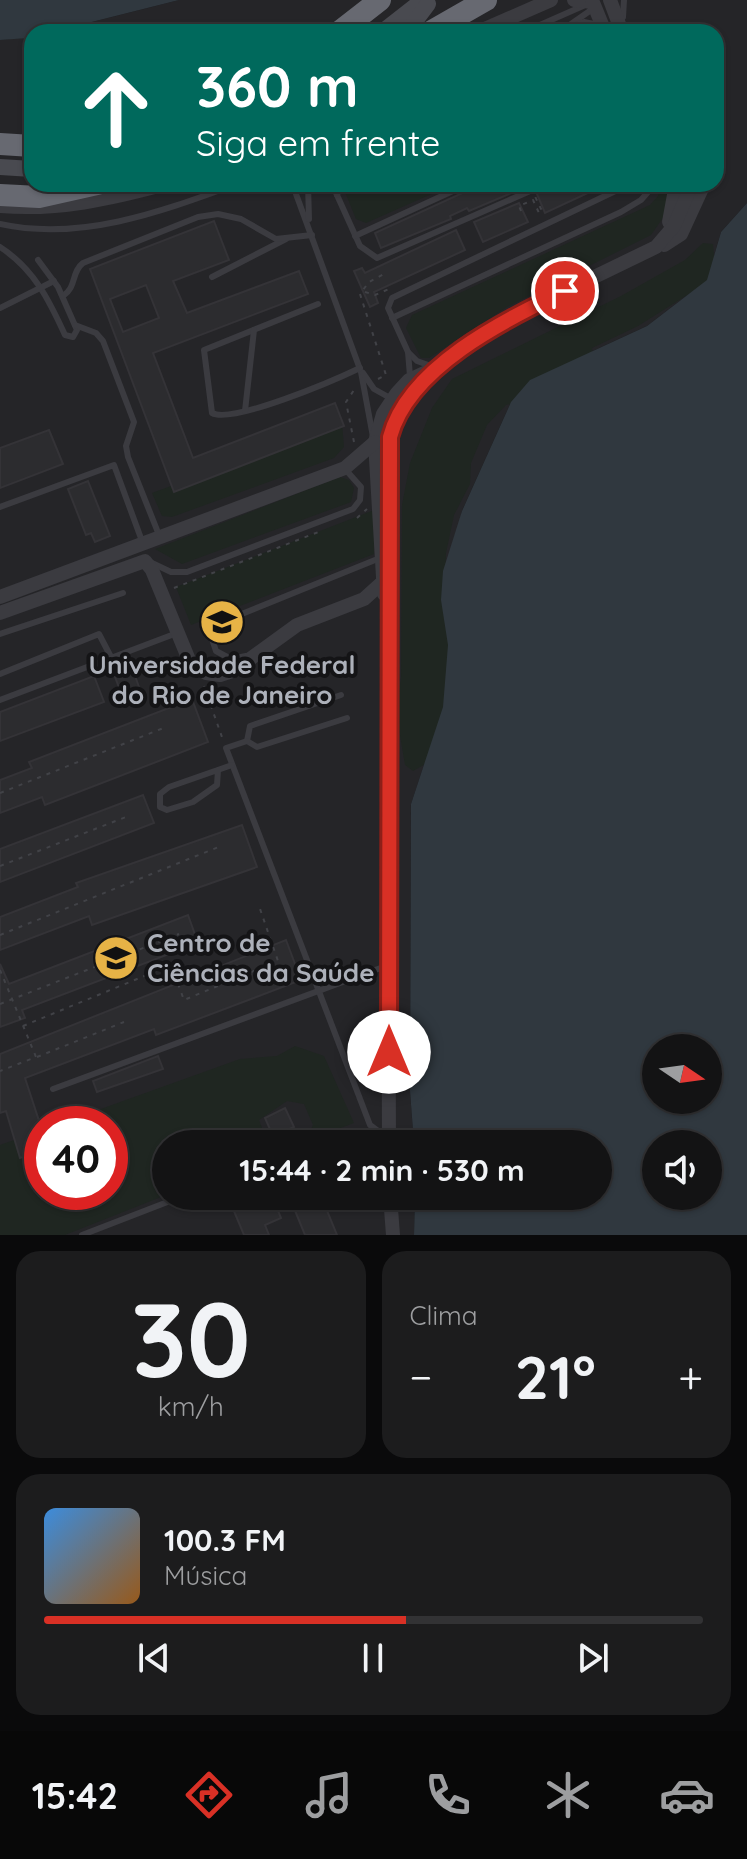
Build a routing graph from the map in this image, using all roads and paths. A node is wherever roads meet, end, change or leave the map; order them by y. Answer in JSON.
{"nodes":[{"id":1,"x":373,"y":0,"type":"edge"},
{"id":2,"x":380,"y":0,"type":"edge"},
{"id":3,"x":423,"y":0,"type":"edge"},
{"id":4,"x":432,"y":0,"type":"edge"},
{"id":5,"x":486,"y":0,"type":"edge"},
{"id":6,"x":565,"y":0,"type":"edge"},
{"id":7,"x":574,"y":0,"type":"edge"},
{"id":8,"x":604,"y":1,"type":"edge"},
{"id":9,"x":547,"y":2,"type":"edge"},
{"id":10,"x":358,"y":17,"type":"junction"},
{"id":11,"x":349,"y":24,"type":"edge"},
{"id":12,"x":392,"y":24,"type":"edge"},
{"id":13,"x":413,"y":24,"type":"edge"},
{"id":14,"x":444,"y":24,"type":"edge"},
{"id":15,"x":496,"y":24,"type":"edge"},
{"id":16,"x":545,"y":24,"type":"edge"},
{"id":17,"x":572,"y":24,"type":"edge"},
{"id":18,"x":605,"y":24,"type":"edge"},
{"id":19,"x":619,"y":24,"type":"edge"},
{"id":20,"x":0,"y":144,"type":"edge"},
{"id":21,"x":24,"y":146,"type":"edge"},
{"id":22,"x":0,"y":167,"type":"edge"},
{"id":23,"x":24,"y":168,"type":"edge"},
{"id":24,"x":0,"y":183,"type":"edge"},
{"id":25,"x":24,"y":183,"type":"edge"},
{"id":26,"x":61,"y":192,"type":"edge"},
{"id":27,"x":139,"y":192,"type":"edge"},
{"id":28,"x":214,"y":192,"type":"edge"},
{"id":29,"x":296,"y":192,"type":"edge"},
{"id":30,"x":308,"y":192,"type":"edge"},
{"id":31,"x":336,"y":192,"type":"edge"},
{"id":32,"x":338,"y":192,"type":"edge"},
{"id":33,"x":451,"y":192,"type":"edge"},
{"id":34,"x":529,"y":192,"type":"edge"},
{"id":35,"x":533,"y":192,"type":"edge"},
{"id":36,"x":613,"y":192,"type":"edge"},
{"id":37,"x":648,"y":192,"type":"edge"},
{"id":38,"x":675,"y":192,"type":"edge"},
{"id":39,"x":689,"y":192,"type":"edge"},
{"id":40,"x":701,"y":192,"type":"edge"},
{"id":41,"x":0,"y":195,"type":"edge"},
{"id":42,"x":337,"y":195,"type":"junction"},
{"id":43,"x":0,"y":206,"type":"edge"},
{"id":44,"x":521,"y":211,"type":"dead end"},
{"id":45,"x":0,"y":224,"type":"edge"},
{"id":46,"x":310,"y":227,"type":"junction"},
{"id":47,"x":312,"y":235,"type":"junction"},
{"id":48,"x":355,"y":236,"type":"junction"},
{"id":49,"x":286,"y":239,"type":"junction"},
{"id":50,"x":0,"y":247,"type":"edge"},
{"id":51,"x":656,"y":247,"type":"junction"},
{"id":52,"x":38,"y":260,"type":"dead end"},
{"id":53,"x":386,"y":273,"type":"dead end"},
{"id":54,"x":212,"y":277,"type":"dead end"},
{"id":55,"x":54,"y":281,"type":"junction"},
{"id":56,"x":42,"y":287,"type":"junction"},
{"id":57,"x":392,"y":288,"type":"dead end"},
{"id":58,"x":364,"y":292,"type":"junction"},
{"id":59,"x":63,"y":296,"type":"junction"},
{"id":60,"x":318,"y":304,"type":"dead end"},
{"id":61,"x":0,"y":308,"type":"edge"},
{"id":62,"x":392,"y":318,"type":"junction"},
{"id":63,"x":75,"y":325,"type":"junction"},
{"id":64,"x":254,"y":330,"type":"junction"},
{"id":65,"x":408,"y":352,"type":"junction"},
{"id":66,"x":437,"y":367,"type":"junction"},
{"id":67,"x":361,"y":370,"type":"junction"},
{"id":68,"x":386,"y":375,"type":"dead end"},
{"id":69,"x":409,"y":380,"type":"junction"},
{"id":70,"x":354,"y":390,"type":"dead end"},
{"id":71,"x":392,"y":399,"type":"junction"},
{"id":72,"x":245,"y":411,"type":"junction"},
{"id":73,"x":375,"y":441,"type":"junction"},
{"id":74,"x":350,"y":449,"type":"dead end"},
{"id":75,"x":345,"y":468,"type":"junction"},
{"id":76,"x":0,"y":507,"type":"edge"},
{"id":77,"x":159,"y":535,"type":"junction"},
{"id":78,"x":142,"y":541,"type":"junction"},
{"id":79,"x":145,"y":561,"type":"junction"},
{"id":80,"x":386,"y":562,"type":"junction"},
{"id":81,"x":382,"y":584,"type":"junction"},
{"id":82,"x":123,"y":593,"type":"dead end"},
{"id":83,"x":0,"y":597,"type":"edge"},
{"id":84,"x":387,"y":606,"type":"junction"},
{"id":85,"x":0,"y":613,"type":"edge"},
{"id":86,"x":177,"y":633,"type":"junction"},
{"id":87,"x":0,"y":634,"type":"edge"},
{"id":88,"x":258,"y":652,"type":"junction"},
{"id":89,"x":111,"y":657,"type":"junction"},
{"id":90,"x":198,"y":670,"type":"junction"},
{"id":91,"x":0,"y":674,"type":"edge"},
{"id":92,"x":341,"y":695,"type":"dead end"},
{"id":93,"x":0,"y":700,"type":"edge"},
{"id":94,"x":347,"y":718,"type":"dead end"},
{"id":95,"x":166,"y":727,"type":"dead end"},
{"id":96,"x":247,"y":741,"type":"junction"},
{"id":97,"x":226,"y":748,"type":"junction"},
{"id":98,"x":232,"y":765,"type":"junction"},
{"id":99,"x":218,"y":770,"type":"junction"},
{"id":100,"x":0,"y":793,"type":"edge"},
{"id":101,"x":126,"y":817,"type":"dead end"},
{"id":102,"x":221,"y":846,"type":"dead end"},
{"id":103,"x":0,"y":866,"type":"edge"},
{"id":104,"x":259,"y":906,"type":"dead end"},
{"id":105,"x":179,"y":934,"type":"dead end"},
{"id":106,"x":0,"y":935,"type":"edge"},
{"id":107,"x":389,"y":965,"type":"junction"},
{"id":108,"x":0,"y":970,"type":"edge"},
{"id":109,"x":318,"y":993,"type":"junction"},
{"id":110,"x":12,"y":1000,"type":"junction"},
{"id":111,"x":0,"y":1004,"type":"edge"},
{"id":112,"x":124,"y":1022,"type":"dead end"},
{"id":113,"x":23,"y":1026,"type":"junction"},
{"id":114,"x":36,"y":1057,"type":"junction"},
{"id":115,"x":0,"y":1071,"type":"edge"},
{"id":116,"x":53,"y":1089,"type":"dead end"},
{"id":117,"x":376,"y":1130,"type":"edge"},
{"id":118,"x":389,"y":1130,"type":"edge"},
{"id":119,"x":152,"y":1208,"type":"edge"},
{"id":120,"x":391,"y":1210,"type":"edge"},
{"id":121,"x":108,"y":1225,"type":"junction"},
{"id":122,"x":82,"y":1235,"type":"edge"},
{"id":123,"x":112,"y":1235,"type":"edge"},
{"id":124,"x":393,"y":1235,"type":"edge"}],
"edges":[{"from":1,"to":10,"type":"highway"},
{"from":2,"to":10,"type":"highway"},
{"from":3,"to":12,"type":"main road"},
{"from":4,"to":13,"type":"main road"},
{"from":5,"to":14,"type":"highway"},
{"from":6,"to":9,"type":"street"},
{"from":7,"to":8,"type":"street"},
{"from":8,"to":16,"type":"lane"},
{"from":8,"to":17,"type":"lane"},
{"from":8,"to":18,"type":"street"},
{"from":8,"to":19,"type":"street"},
{"from":9,"to":15,"type":"street"},
{"from":10,"to":11,"type":"highway"},
{"from":20,"to":21,"type":"highway"},
{"from":22,"to":23,"type":"main road"},
{"from":24,"to":25,"type":"highway"},
{"from":26,"to":41,"type":"highway"},
{"from":27,"to":43,"type":"street"},
{"from":28,"to":45,"type":"lane"},
{"from":29,"to":46,"type":"lane"},
{"from":30,"to":46,"type":"lane"},
{"from":31,"to":42,"type":"lane"},
{"from":32,"to":42,"type":"lane"},
{"from":33,"to":48,"type":"lane"},
{"from":34,"to":48,"type":"lane"},
{"from":35,"to":44,"type":"path","bridge":true},
{"from":36,"to":62,"type":"lane"},
{"from":37,"to":62,"type":"lane"},
{"from":38,"to":51,"type":"street"},
{"from":39,"to":51,"type":"street"},
{"from":40,"to":51,"type":"street"},
{"from":42,"to":48,"type":"lane"},
{"from":46,"to":47,"type":"lane"},
{"from":47,"to":49,"type":"lane"},
{"from":47,"to":67,"type":"lane"},
{"from":49,"to":54,"type":"lane"},
{"from":49,"to":59,"type":"lane"},
{"from":50,"to":56,"type":"lane"},
{"from":51,"to":66,"type":"street"},
{"from":52,"to":55,"type":"lane"},
{"from":53,"to":58,"type":"path"},
{"from":55,"to":56,"type":"lane"},
{"from":55,"to":59,"type":"lane"},
{"from":56,"to":61,"type":"lane"},
{"from":56,"to":63,"type":"lane"},
{"from":57,"to":58,"type":"path"},
{"from":58,"to":68,"type":"path"},
{"from":59,"to":63,"type":"lane"},
{"from":60,"to":64,"type":"lane"},
{"from":62,"to":65,"type":"lane"},
{"from":63,"to":77,"type":"lane"},
{"from":64,"to":72,"type":"lane"},
{"from":64,"to":72,"type":"lane"},
{"from":65,"to":66,"type":"lane"},
{"from":65,"to":69,"type":"lane"},
{"from":66,"to":69,"type":"street"},
{"from":66,"to":80,"type":"street"},
{"from":67,"to":71,"type":"lane"},
{"from":67,"to":72,"type":"lane"},
{"from":67,"to":73,"type":"lane"},
{"from":69,"to":71,"type":"street"},
{"from":70,"to":74,"type":"path"},
{"from":71,"to":73,"type":"street"},
{"from":73,"to":75,"type":"street"},
{"from":73,"to":80,"type":"street"},
{"from":75,"to":77,"type":"street"},
{"from":75,"to":79,"type":"lane"},
{"from":76,"to":78,"type":"lane"},
{"from":77,"to":78,"type":"street"},
{"from":78,"to":83,"type":"street"},
{"from":79,"to":85,"type":"street"},
{"from":79,"to":86,"type":"street"},
{"from":80,"to":81,"type":"street"},
{"from":80,"to":84,"type":"street"},
{"from":80,"to":88,"type":"lane"},
{"from":81,"to":84,"type":"street"},
{"from":81,"to":88,"type":"street"},
{"from":82,"to":87,"type":"lane"},
{"from":84,"to":107,"type":"street"},
{"from":86,"to":89,"type":"lane"},
{"from":86,"to":90,"type":"street"},
{"from":88,"to":90,"type":"street"},
{"from":89,"to":91,"type":"lane"},
{"from":89,"to":93,"type":"lane"},
{"from":90,"to":97,"type":"path"},
{"from":92,"to":96,"type":"lane"},
{"from":94,"to":96,"type":"lane"},
{"from":95,"to":100,"type":"path"},
{"from":96,"to":97,"type":"lane"},
{"from":97,"to":98,"type":"lane"},
{"from":98,"to":99,"type":"lane"},
{"from":98,"to":109,"type":"lane"},
{"from":99,"to":99,"type":"lane"},
{"from":101,"to":103,"type":"path"},
{"from":102,"to":106,"type":"path"},
{"from":104,"to":113,"type":"path"},
{"from":105,"to":110,"type":"path"},
{"from":107,"to":109,"type":"lane"},
{"from":107,"to":118,"type":"street"},
{"from":108,"to":110,"type":"path"},
{"from":109,"to":116,"type":"lane"},
{"from":109,"to":117,"type":"lane"},
{"from":110,"to":111,"type":"path"},
{"from":110,"to":113,"type":"path"},
{"from":112,"to":114,"type":"path"},
{"from":113,"to":114,"type":"path"},
{"from":114,"to":115,"type":"path"},
{"from":119,"to":121,"type":"lane"},
{"from":120,"to":124,"type":"street"},
{"from":121,"to":122,"type":"lane"},
{"from":121,"to":123,"type":"lane"}]}
